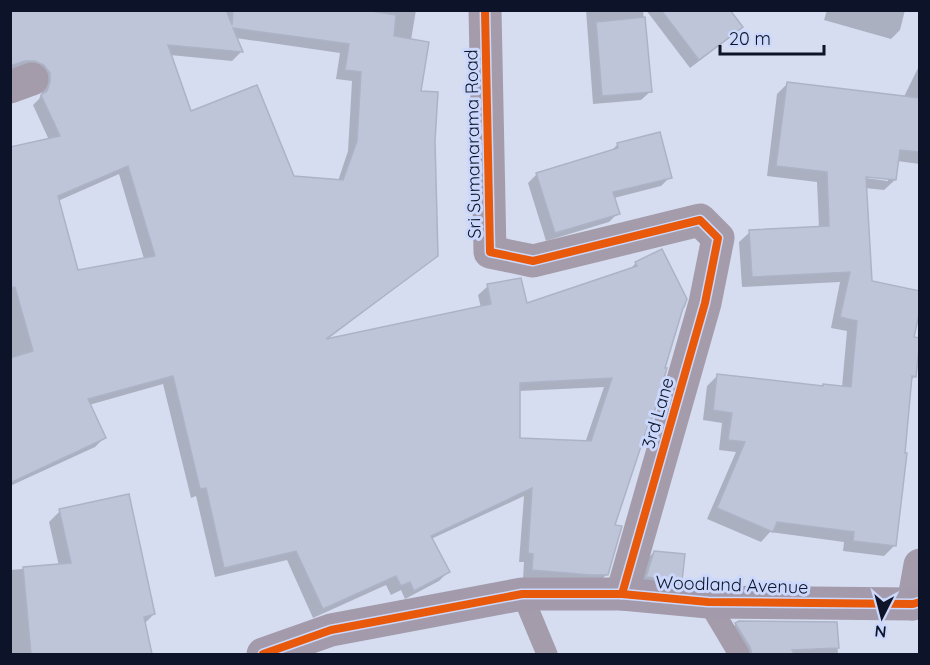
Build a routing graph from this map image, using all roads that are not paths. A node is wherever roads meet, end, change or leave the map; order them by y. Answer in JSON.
{"nodes":[{"id":1,"x":485,"y":10,"type":"edge"},
{"id":2,"x":718,"y":238,"type":"joint"},
{"id":3,"x":920,"y":565,"type":"edge"},
{"id":4,"x":522,"y":594,"type":"junction"},
{"id":5,"x":622,"y":594,"type":"junction"},
{"id":6,"x":708,"y":602,"type":"junction"},
{"id":7,"x":916,"y":603,"type":"edge"},
{"id":8,"x":263,"y":654,"type":"edge"},
{"id":9,"x":547,"y":654,"type":"edge"},
{"id":10,"x":740,"y":654,"type":"edge"}],
"edges":[{"from":1,"to":2,"type":"street","name":"Sri Sumanarama Road"},
{"from":2,"to":5,"type":"street","name":"3rd Lane"},
{"from":3,"to":7,"type":"street"},
{"from":4,"to":5,"type":"street","name":"Woodland Avenue"},
{"from":4,"to":8,"type":"street","name":"Woodland Avenue"},
{"from":4,"to":9,"type":"lane"},
{"from":5,"to":6,"type":"street","name":"Woodland Avenue"},
{"from":6,"to":7,"type":"street","name":"Woodland Avenue"},
{"from":6,"to":10,"type":"lane"}]}
